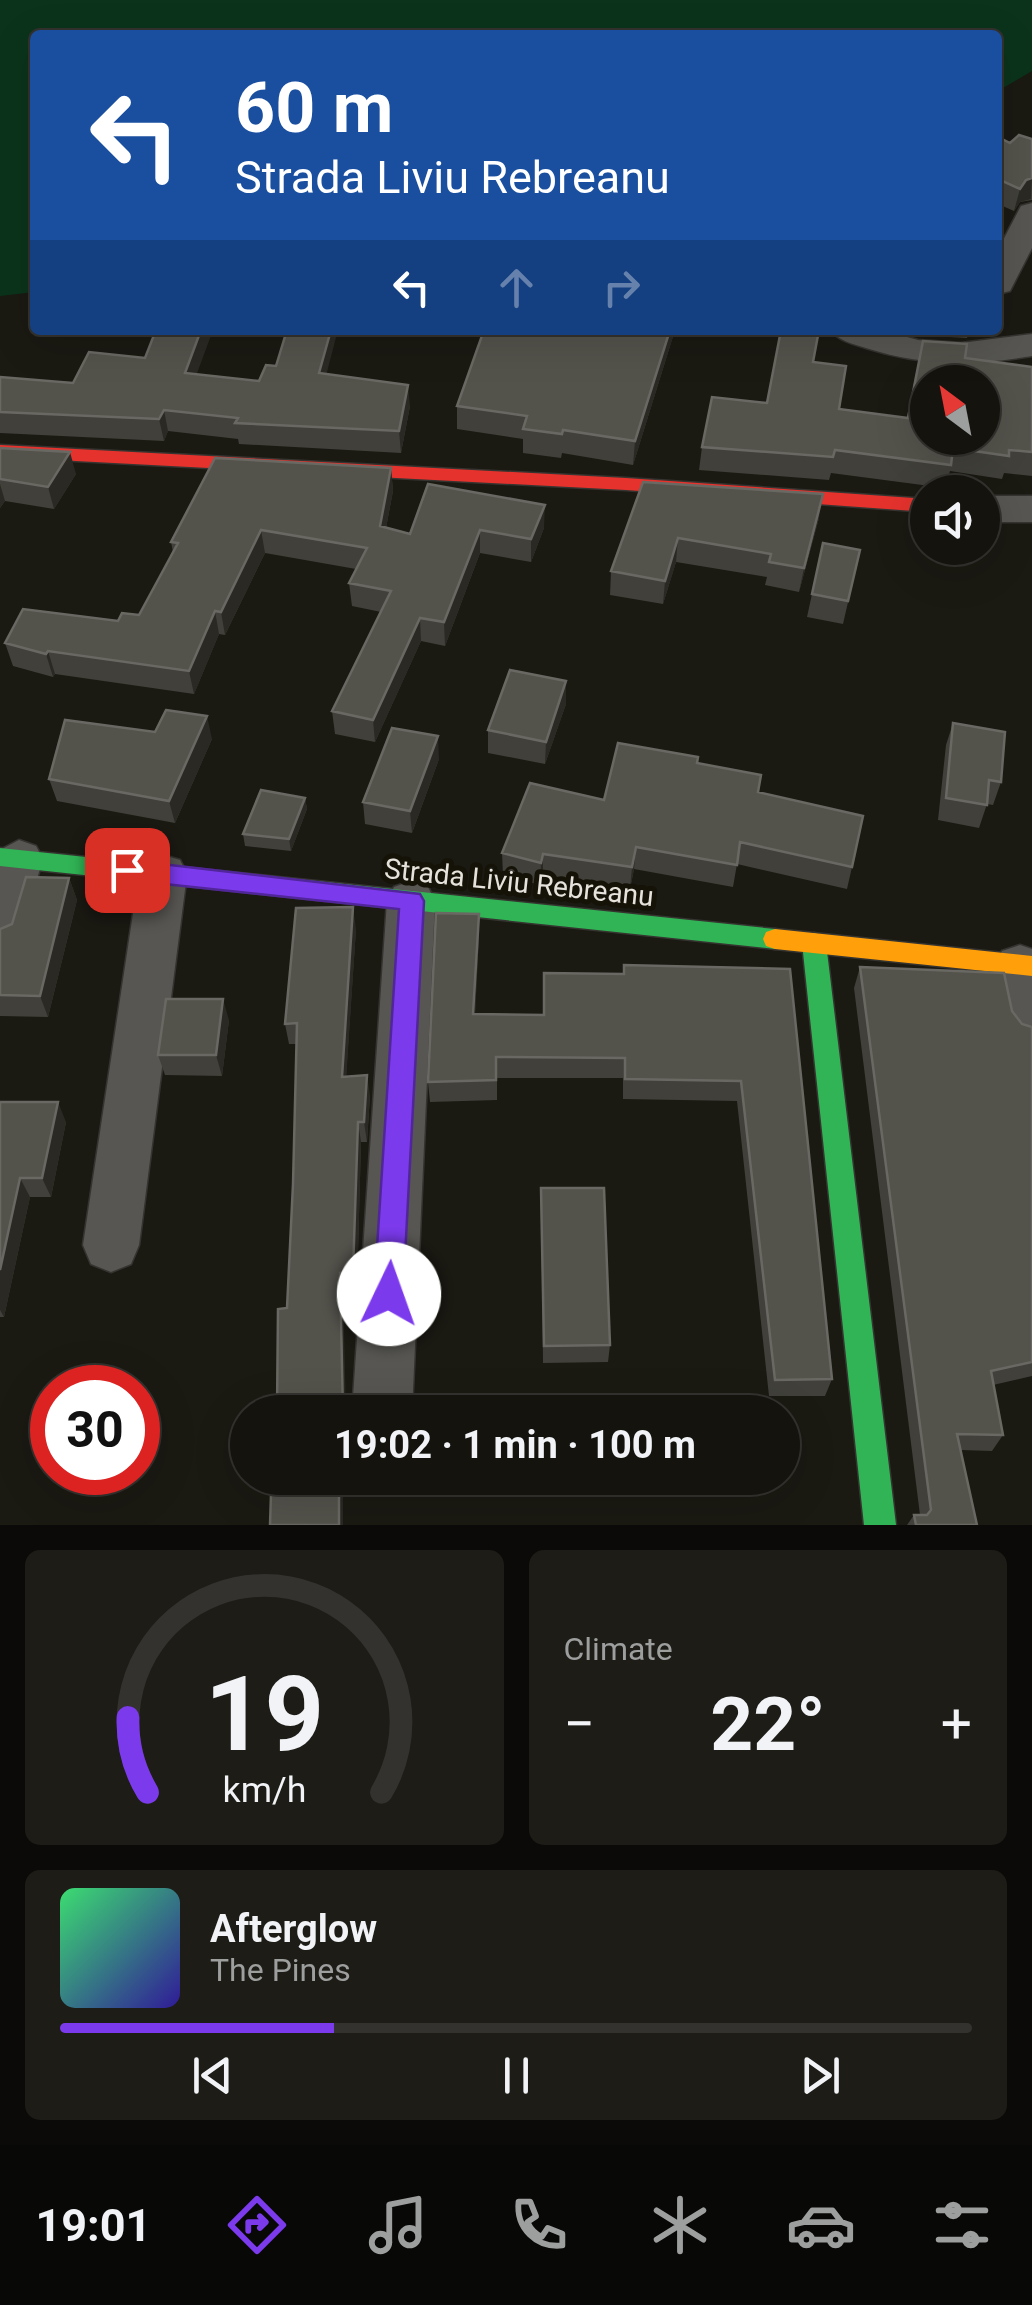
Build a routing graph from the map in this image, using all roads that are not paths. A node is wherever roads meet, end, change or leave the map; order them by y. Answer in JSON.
{"nodes":[{"id":1,"x":1032,"y":213,"type":"edge"},
{"id":2,"x":1002,"y":276,"type":"edge"},
{"id":3,"x":865,"y":335,"type":"edge"},
{"id":4,"x":989,"y":342,"type":"edge"},
{"id":5,"x":1032,"y":346,"type":"edge"},
{"id":6,"x":0,"y":452,"type":"edge"},
{"id":7,"x":910,"y":505,"type":"edge"},
{"id":8,"x":1032,"y":509,"type":"edge"},
{"id":9,"x":1000,"y":510,"type":"edge"},
{"id":10,"x":9,"y":858,"type":"edge"},
{"id":11,"x":163,"y":874,"type":"junction"},
{"id":12,"x":412,"y":901,"type":"junction"},
{"id":13,"x":0,"y":930,"type":"edge"},
{"id":14,"x":814,"y":943,"type":"junction"},
{"id":15,"x":1026,"y":966,"type":"edge"},
{"id":16,"x":1032,"y":1024,"type":"edge"},
{"id":17,"x":111,"y":1245,"type":"dead end"},
{"id":18,"x":383,"y":1395,"type":"edge"},
{"id":19,"x":880,"y":1525,"type":"edge"}],
"edges":[{"from":1,"to":2,"type":"street"},
{"from":3,"to":4,"type":"street"},
{"from":4,"to":5,"type":"street"},
{"from":6,"to":7,"type":"street"},
{"from":8,"to":9,"type":"street"},
{"from":10,"to":11,"type":"street","name":"Strada Liviu Rebreanu"},
{"from":10,"to":13,"type":"street"},
{"from":11,"to":12,"type":"street","name":"Strada Liviu Rebreanu"},
{"from":11,"to":17,"type":"street"},
{"from":12,"to":14,"type":"street","name":"Strada Liviu Rebreanu"},
{"from":12,"to":18,"type":"street"},
{"from":14,"to":15,"type":"street","name":"Strada Liviu Rebreanu"},
{"from":14,"to":19,"type":"street"},
{"from":15,"to":16,"type":"street"}]}
